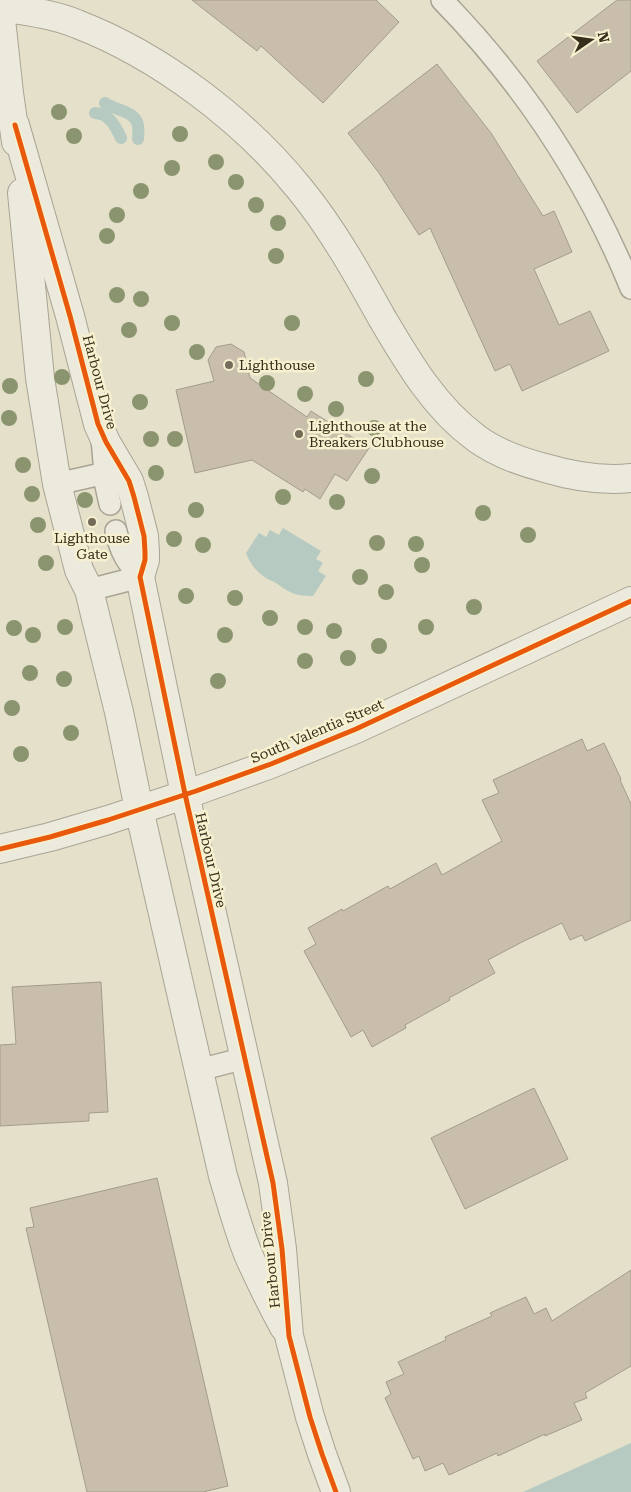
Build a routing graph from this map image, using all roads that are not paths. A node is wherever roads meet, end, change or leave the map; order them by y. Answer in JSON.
{"nodes":[{"id":1,"x":442,"y":0,"type":"edge"},
{"id":2,"x":0,"y":9,"type":"edge"},
{"id":3,"x":15,"y":125,"type":"junction"},
{"id":4,"x":631,"y":288,"type":"edge"},
{"id":5,"x":113,"y":471,"type":"junction"},
{"id":6,"x":631,"y":478,"type":"edge"},
{"id":7,"x":58,"y":484,"type":"junction"},
{"id":8,"x":110,"y":504,"type":"dead end"},
{"id":9,"x":116,"y":531,"type":"dead end"},
{"id":10,"x":140,"y":577,"type":"junction"},
{"id":11,"x":89,"y":590,"type":"junction"},
{"id":12,"x":631,"y":601,"type":"edge"},
{"id":13,"x":185,"y":794,"type":"junction"},
{"id":14,"x":139,"y":809,"type":"junction"},
{"id":15,"x":0,"y":849,"type":"edge"},
{"id":16,"x":245,"y":1058,"type":"junction"},
{"id":17,"x":200,"y":1070,"type":"junction"},
{"id":18,"x":289,"y":1336,"type":"junction"},
{"id":19,"x":336,"y":1492,"type":"edge"}],
"edges":[{"from":1,"to":4,"type":"lane"},
{"from":2,"to":3,"type":"street","name":"Harbour Drive"},
{"from":2,"to":6,"type":"street"},
{"from":3,"to":5,"type":"street","name":"Harbour Drive"},
{"from":3,"to":7,"type":"street","name":"Harbour Drive"},
{"from":5,"to":7,"type":"lane"},
{"from":5,"to":8,"type":"lane"},
{"from":5,"to":10,"type":"street","name":"Harbour Drive"},
{"from":7,"to":11,"type":"street","name":"Harbour Drive"},
{"from":9,"to":10,"type":"lane"},
{"from":10,"to":11,"type":"lane"},
{"from":10,"to":13,"type":"street","name":"Harbour Drive"},
{"from":11,"to":14,"type":"street","name":"Harbour Drive"},
{"from":12,"to":13,"type":"street","name":"South Valentia Street"},
{"from":13,"to":14,"type":"street","name":"South Valentia Street"},
{"from":13,"to":16,"type":"street","name":"Harbour Drive"},
{"from":14,"to":15,"type":"street","name":"South Valentia Street"},
{"from":14,"to":17,"type":"street","name":"Harbour Drive"},
{"from":16,"to":17,"type":"lane"},
{"from":16,"to":18,"type":"street","name":"Harbour Drive"},
{"from":17,"to":18,"type":"street","name":"Harbour Drive"},
{"from":18,"to":19,"type":"street","name":"Harbour Drive"}]}
